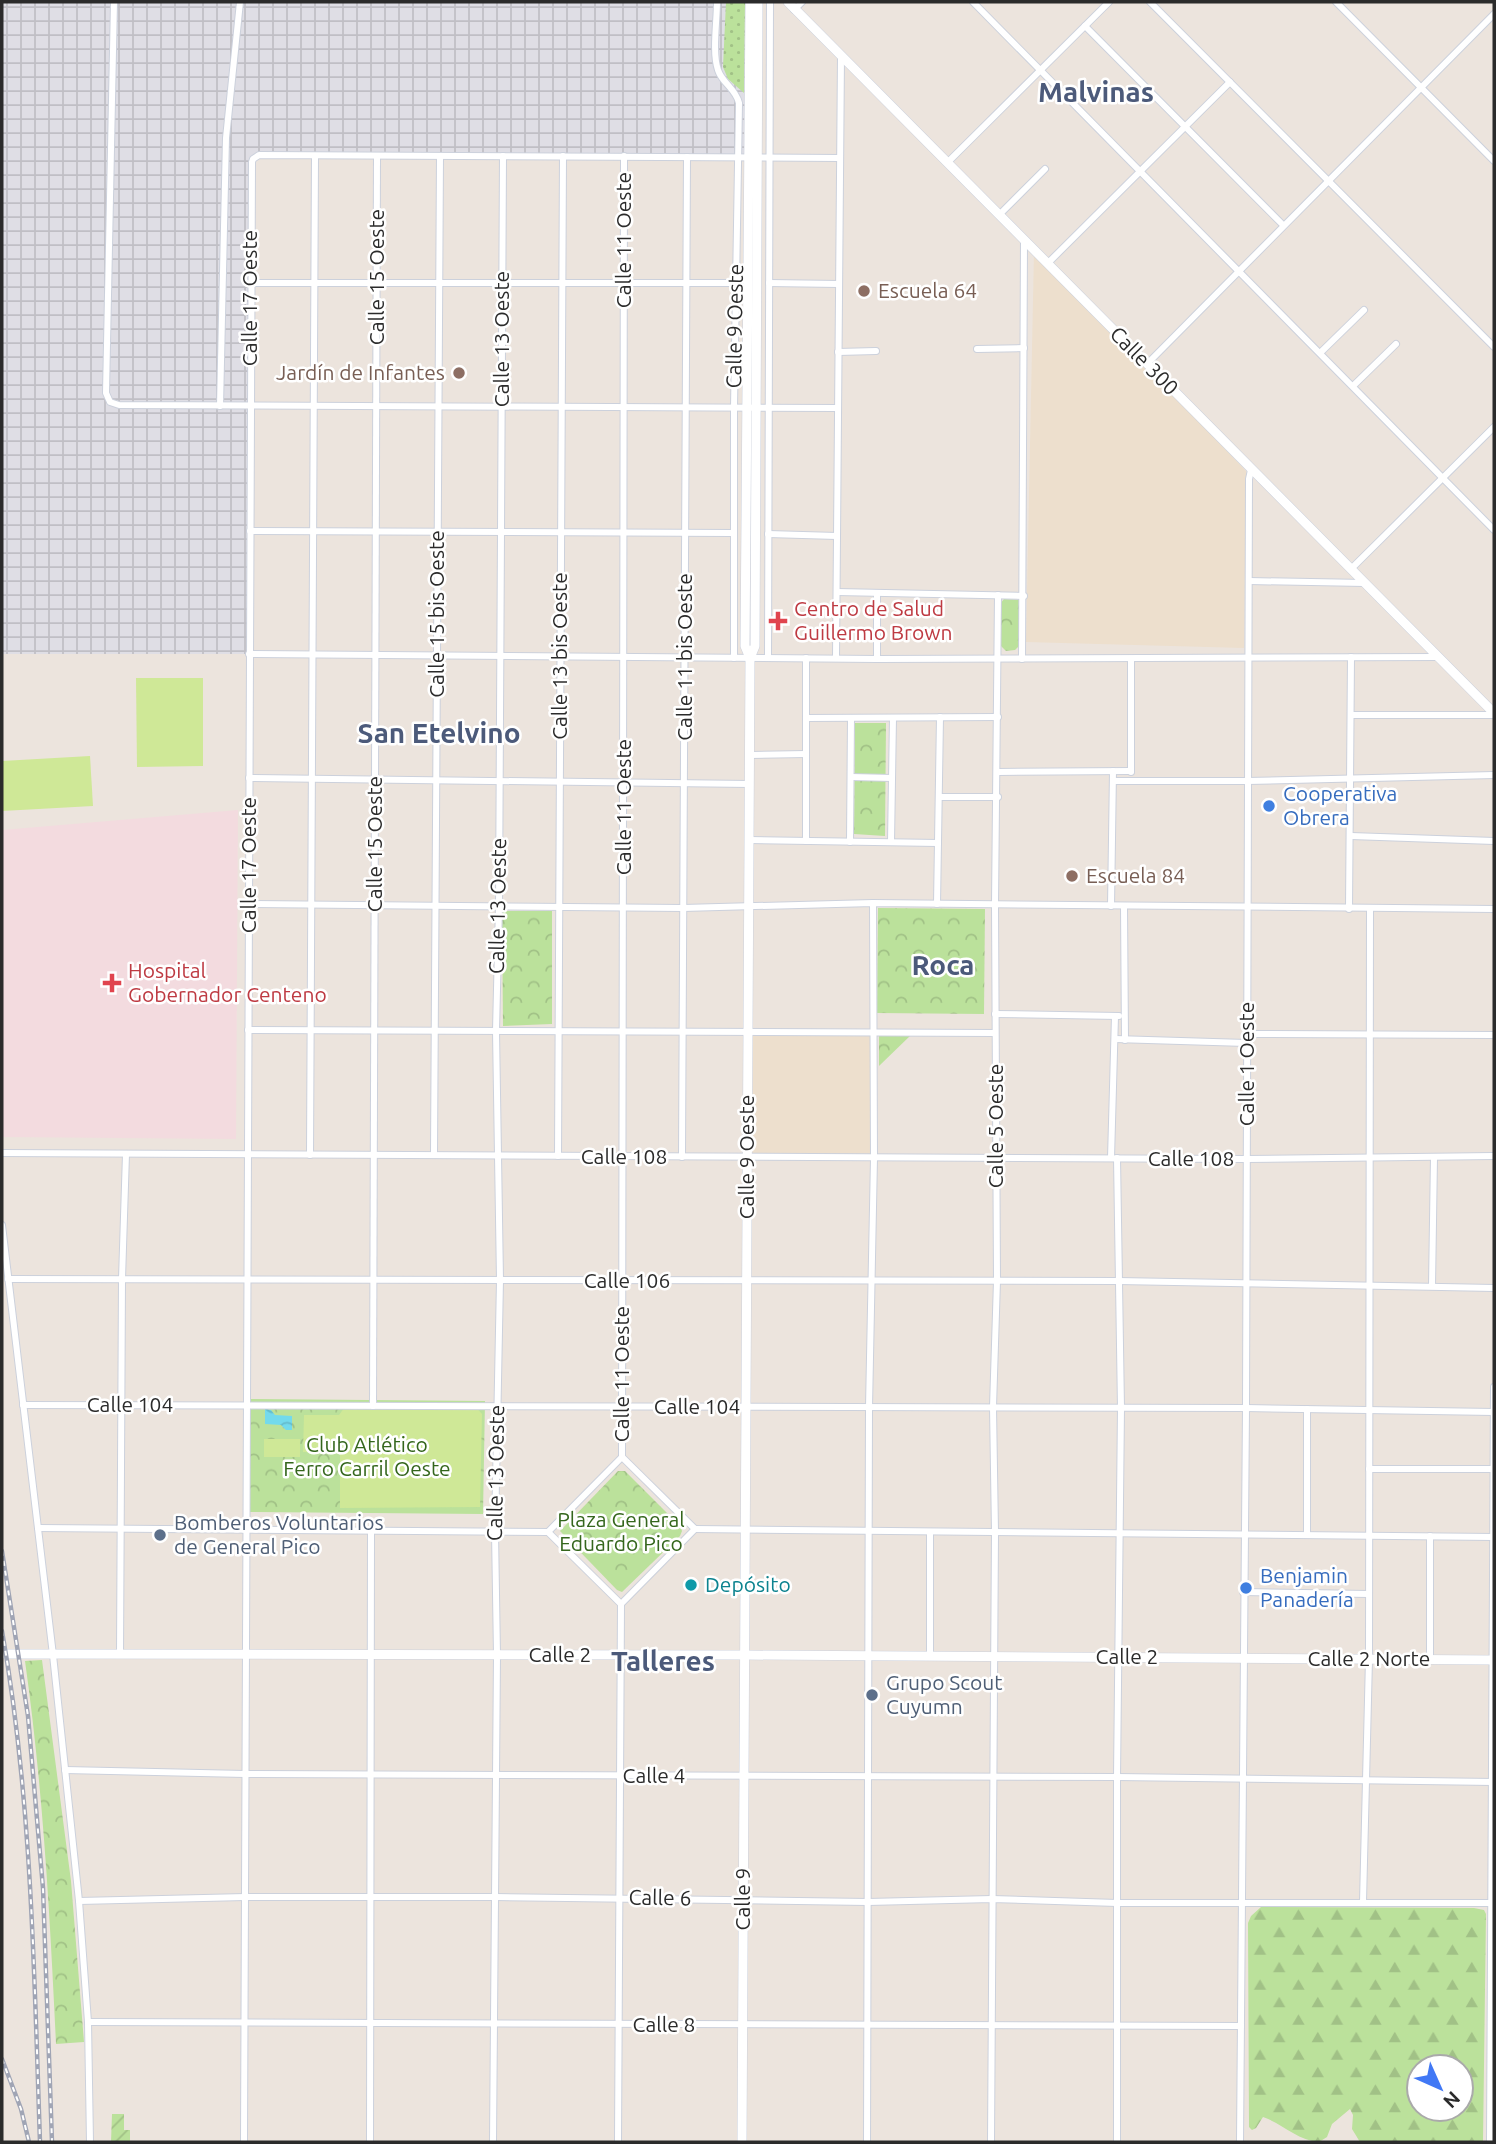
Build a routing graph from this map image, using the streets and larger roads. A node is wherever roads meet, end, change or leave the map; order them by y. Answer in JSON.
{"nodes":[{"id":1,"x":114,"y":2,"type":"edge"},
{"id":2,"x":240,"y":2,"type":"edge"},
{"id":3,"x":717,"y":2,"type":"edge"},
{"id":4,"x":750,"y":2,"type":"edge"},
{"id":5,"x":758,"y":2,"type":"edge"},
{"id":6,"x":770,"y":2,"type":"edge"},
{"id":7,"x":783,"y":2,"type":"edge"},
{"id":8,"x":802,"y":2,"type":"edge"},
{"id":9,"x":973,"y":2,"type":"edge"},
{"id":10,"x":1109,"y":2,"type":"edge"},
{"id":11,"x":1150,"y":2,"type":"edge"},
{"id":12,"x":1336,"y":2,"type":"edge"},
{"id":13,"x":791,"y":6,"type":"edge"},
{"id":14,"x":1494,"y":14,"type":"edge"},
{"id":15,"x":1085,"y":26,"type":"junction"},
{"id":16,"x":841,"y":56,"type":"junction"},
{"id":17,"x":1041,"y":70,"type":"junction"},
{"id":18,"x":1230,"y":82,"type":"junction"},
{"id":19,"x":1421,"y":88,"type":"junction"},
{"id":20,"x":1185,"y":126,"type":"junction"},
{"id":21,"x":315,"y":156,"type":"junction"},
{"id":22,"x":377,"y":156,"type":"junction"},
{"id":23,"x":440,"y":156,"type":"junction"},
{"id":24,"x":503,"y":156,"type":"junction"},
{"id":25,"x":563,"y":156,"type":"junction"},
{"id":26,"x":624,"y":156,"type":"junction"},
{"id":27,"x":687,"y":157,"type":"junction"},
{"id":28,"x":748,"y":157,"type":"junction"},
{"id":29,"x":769,"y":157,"type":"junction"},
{"id":30,"x":840,"y":158,"type":"junction"},
{"id":31,"x":1494,"y":162,"type":"edge"},
{"id":32,"x":946,"y":163,"type":"junction"},
{"id":33,"x":1045,"y":169,"type":"dead end"},
{"id":34,"x":1141,"y":171,"type":"junction"},
{"id":35,"x":1328,"y":180,"type":"junction"},
{"id":36,"x":999,"y":215,"type":"junction"},
{"id":37,"x":1283,"y":225,"type":"junction"},
{"id":38,"x":1024,"y":241,"type":"junction"},
{"id":39,"x":1047,"y":264,"type":"junction"},
{"id":40,"x":1239,"y":270,"type":"junction"},
{"id":41,"x":250,"y":283,"type":"junction"},
{"id":42,"x":315,"y":283,"type":"junction"},
{"id":43,"x":377,"y":283,"type":"junction"},
{"id":44,"x":439,"y":283,"type":"junction"},
{"id":45,"x":502,"y":283,"type":"junction"},
{"id":46,"x":562,"y":283,"type":"junction"},
{"id":47,"x":624,"y":283,"type":"junction"},
{"id":48,"x":686,"y":283,"type":"junction"},
{"id":49,"x":736,"y":283,"type":"junction"},
{"id":50,"x":769,"y":284,"type":"junction"},
{"id":51,"x":839,"y":285,"type":"junction"},
{"id":52,"x":1364,"y":310,"type":"dead end"},
{"id":53,"x":1396,"y":344,"type":"dead end"},
{"id":54,"x":1494,"y":347,"type":"edge"},
{"id":55,"x":1024,"y":348,"type":"junction"},
{"id":56,"x":977,"y":349,"type":"dead end"},
{"id":57,"x":876,"y":351,"type":"dead end"},
{"id":58,"x":838,"y":352,"type":"junction"},
{"id":59,"x":1320,"y":353,"type":"junction"},
{"id":60,"x":1147,"y":364,"type":"junction"},
{"id":61,"x":1353,"y":386,"type":"junction"},
{"id":62,"x":220,"y":406,"type":"junction"},
{"id":63,"x":250,"y":406,"type":"junction"},
{"id":64,"x":314,"y":406,"type":"junction"},
{"id":65,"x":376,"y":406,"type":"junction"},
{"id":66,"x":438,"y":407,"type":"junction"},
{"id":67,"x":501,"y":407,"type":"junction"},
{"id":68,"x":561,"y":407,"type":"junction"},
{"id":69,"x":624,"y":407,"type":"junction"},
{"id":70,"x":686,"y":408,"type":"junction"},
{"id":71,"x":734,"y":408,"type":"junction"},
{"id":72,"x":751,"y":408,"type":"junction"},
{"id":73,"x":769,"y":408,"type":"junction"},
{"id":74,"x":838,"y":408,"type":"junction"},
{"id":75,"x":1494,"y":427,"type":"edge"},
{"id":76,"x":1251,"y":470,"type":"junction"},
{"id":77,"x":1443,"y":478,"type":"junction"},
{"id":78,"x":1494,"y":530,"type":"edge"},
{"id":79,"x":250,"y":531,"type":"junction"},
{"id":80,"x":313,"y":531,"type":"junction"},
{"id":81,"x":376,"y":531,"type":"junction"},
{"id":82,"x":438,"y":532,"type":"junction"},
{"id":83,"x":501,"y":532,"type":"junction"},
{"id":84,"x":561,"y":532,"type":"junction"},
{"id":85,"x":624,"y":532,"type":"junction"},
{"id":86,"x":685,"y":533,"type":"junction"},
{"id":87,"x":733,"y":533,"type":"junction"},
{"id":88,"x":768,"y":534,"type":"junction"},
{"id":89,"x":837,"y":536,"type":"junction"},
{"id":90,"x":1351,"y":569,"type":"junction"},
{"id":91,"x":1249,"y":581,"type":"junction"},
{"id":92,"x":1365,"y":583,"type":"junction"},
{"id":93,"x":837,"y":592,"type":"junction"},
{"id":94,"x":877,"y":593,"type":"junction"},
{"id":95,"x":998,"y":595,"type":"junction"},
{"id":96,"x":1024,"y":596,"type":"junction"},
{"id":97,"x":249,"y":654,"type":"junction"},
{"id":98,"x":313,"y":654,"type":"junction"},
{"id":99,"x":375,"y":655,"type":"junction"},
{"id":100,"x":437,"y":656,"type":"junction"},
{"id":101,"x":500,"y":656,"type":"junction"},
{"id":102,"x":560,"y":657,"type":"junction"},
{"id":103,"x":624,"y":657,"type":"junction"},
{"id":104,"x":684,"y":657,"type":"junction"},
{"id":105,"x":1351,"y":657,"type":"junction"},
{"id":106,"x":1439,"y":657,"type":"junction"},
{"id":107,"x":734,"y":658,"type":"junction"},
{"id":108,"x":750,"y":658,"type":"junction"},
{"id":109,"x":768,"y":658,"type":"junction"},
{"id":110,"x":806,"y":658,"type":"junction"},
{"id":111,"x":836,"y":658,"type":"junction"},
{"id":112,"x":1249,"y":658,"type":"junction"},
{"id":113,"x":877,"y":659,"type":"junction"},
{"id":114,"x":998,"y":659,"type":"junction"},
{"id":115,"x":1023,"y":659,"type":"junction"},
{"id":116,"x":1131,"y":659,"type":"junction"},
{"id":117,"x":1494,"y":714,"type":"edge"},
{"id":118,"x":1352,"y":715,"type":"junction"},
{"id":119,"x":940,"y":717,"type":"junction"},
{"id":120,"x":998,"y":717,"type":"junction"},
{"id":121,"x":806,"y":718,"type":"junction"},
{"id":122,"x":851,"y":718,"type":"junction"},
{"id":123,"x":893,"y":718,"type":"junction"},
{"id":124,"x":806,"y":754,"type":"junction"},
{"id":125,"x":750,"y":755,"type":"junction"},
{"id":126,"x":1113,"y":771,"type":"junction"},
{"id":127,"x":1131,"y":771,"type":"junction"},
{"id":128,"x":998,"y":772,"type":"junction"},
{"id":129,"x":1494,"y":775,"type":"edge"},
{"id":130,"x":851,"y":777,"type":"junction"},
{"id":131,"x":249,"y":778,"type":"junction"},
{"id":132,"x":892,"y":778,"type":"junction"},
{"id":133,"x":1351,"y":778,"type":"junction"},
{"id":134,"x":312,"y":779,"type":"junction"},
{"id":135,"x":375,"y":779,"type":"junction"},
{"id":136,"x":436,"y":780,"type":"junction"},
{"id":137,"x":499,"y":781,"type":"junction"},
{"id":138,"x":1112,"y":781,"type":"junction"},
{"id":139,"x":1131,"y":781,"type":"junction"},
{"id":140,"x":1247,"y":781,"type":"junction"},
{"id":141,"x":560,"y":782,"type":"junction"},
{"id":142,"x":624,"y":782,"type":"junction"},
{"id":143,"x":684,"y":783,"type":"junction"},
{"id":144,"x":750,"y":784,"type":"junction"},
{"id":145,"x":939,"y":797,"type":"junction"},
{"id":146,"x":998,"y":797,"type":"junction"},
{"id":147,"x":1351,"y":836,"type":"junction"},
{"id":148,"x":750,"y":840,"type":"junction"},
{"id":149,"x":806,"y":841,"type":"junction"},
{"id":150,"x":1494,"y":841,"type":"edge"},
{"id":151,"x":850,"y":842,"type":"junction"},
{"id":152,"x":891,"y":842,"type":"junction"},
{"id":153,"x":938,"y":843,"type":"junction"},
{"id":154,"x":873,"y":903,"type":"junction"},
{"id":155,"x":248,"y":904,"type":"junction"},
{"id":156,"x":937,"y":904,"type":"junction"},
{"id":157,"x":312,"y":905,"type":"junction"},
{"id":158,"x":374,"y":905,"type":"junction"},
{"id":159,"x":995,"y":905,"type":"junction"},
{"id":160,"x":435,"y":906,"type":"junction"},
{"id":161,"x":499,"y":906,"type":"junction"},
{"id":162,"x":749,"y":906,"type":"junction"},
{"id":163,"x":1111,"y":906,"type":"junction"},
{"id":164,"x":1124,"y":906,"type":"junction"},
{"id":165,"x":559,"y":907,"type":"junction"},
{"id":166,"x":623,"y":907,"type":"junction"},
{"id":167,"x":1247,"y":907,"type":"junction"},
{"id":168,"x":683,"y":908,"type":"junction"},
{"id":169,"x":1349,"y":908,"type":"junction"},
{"id":170,"x":1370,"y":909,"type":"junction"},
{"id":171,"x":1494,"y":909,"type":"edge"},
{"id":172,"x":995,"y":1014,"type":"junction"},
{"id":173,"x":1115,"y":1016,"type":"junction"},
{"id":174,"x":1125,"y":1016,"type":"junction"},
{"id":175,"x":248,"y":1030,"type":"junction"},
{"id":176,"x":311,"y":1030,"type":"junction"},
{"id":177,"x":374,"y":1031,"type":"junction"},
{"id":178,"x":435,"y":1031,"type":"junction"},
{"id":179,"x":496,"y":1031,"type":"junction"},
{"id":180,"x":559,"y":1031,"type":"junction"},
{"id":181,"x":623,"y":1032,"type":"junction"},
{"id":182,"x":682,"y":1032,"type":"junction"},
{"id":183,"x":748,"y":1032,"type":"junction"},
{"id":184,"x":873,"y":1032,"type":"junction"},
{"id":185,"x":995,"y":1033,"type":"junction"},
{"id":186,"x":1247,"y":1034,"type":"junction"},
{"id":187,"x":1369,"y":1035,"type":"junction"},
{"id":188,"x":1494,"y":1035,"type":"edge"},
{"id":189,"x":1115,"y":1039,"type":"junction"},
{"id":190,"x":1125,"y":1040,"type":"junction"},
{"id":191,"x":1246,"y":1043,"type":"junction"},
{"id":192,"x":2,"y":1153,"type":"edge"},
{"id":193,"x":126,"y":1154,"type":"junction"},
{"id":194,"x":248,"y":1154,"type":"junction"},
{"id":195,"x":310,"y":1155,"type":"junction"},
{"id":196,"x":374,"y":1155,"type":"junction"},
{"id":197,"x":434,"y":1155,"type":"junction"},
{"id":198,"x":498,"y":1156,"type":"junction"},
{"id":199,"x":558,"y":1156,"type":"junction"},
{"id":200,"x":1494,"y":1156,"type":"edge"},
{"id":201,"x":623,"y":1157,"type":"junction"},
{"id":202,"x":682,"y":1157,"type":"junction"},
{"id":203,"x":748,"y":1157,"type":"junction"},
{"id":204,"x":1368,"y":1157,"type":"junction"},
{"id":205,"x":1434,"y":1157,"type":"junction"},
{"id":206,"x":874,"y":1158,"type":"junction"},
{"id":207,"x":995,"y":1158,"type":"junction"},
{"id":208,"x":1114,"y":1158,"type":"junction"},
{"id":209,"x":1247,"y":1159,"type":"junction"},
{"id":210,"x":2,"y":1225,"type":"edge"},
{"id":211,"x":8,"y":1279,"type":"junction"},
{"id":212,"x":122,"y":1279,"type":"junction"},
{"id":213,"x":247,"y":1280,"type":"junction"},
{"id":214,"x":374,"y":1280,"type":"junction"},
{"id":215,"x":500,"y":1280,"type":"junction"},
{"id":216,"x":622,"y":1280,"type":"junction"},
{"id":217,"x":746,"y":1281,"type":"junction"},
{"id":218,"x":872,"y":1281,"type":"junction"},
{"id":219,"x":997,"y":1281,"type":"junction"},
{"id":220,"x":1118,"y":1281,"type":"junction"},
{"id":221,"x":1247,"y":1282,"type":"junction"},
{"id":222,"x":1369,"y":1284,"type":"junction"},
{"id":223,"x":1432,"y":1286,"type":"junction"},
{"id":224,"x":1494,"y":1288,"type":"edge"},
{"id":225,"x":1494,"y":1387,"type":"edge"},
{"id":226,"x":23,"y":1405,"type":"junction"},
{"id":227,"x":121,"y":1405,"type":"junction"},
{"id":228,"x":247,"y":1405,"type":"junction"},
{"id":229,"x":373,"y":1406,"type":"junction"},
{"id":230,"x":497,"y":1406,"type":"junction"},
{"id":231,"x":622,"y":1406,"type":"junction"},
{"id":232,"x":746,"y":1407,"type":"junction"},
{"id":233,"x":869,"y":1407,"type":"junction"},
{"id":234,"x":993,"y":1407,"type":"junction"},
{"id":235,"x":1121,"y":1408,"type":"junction"},
{"id":236,"x":1246,"y":1408,"type":"junction"},
{"id":237,"x":1307,"y":1409,"type":"junction"},
{"id":238,"x":1369,"y":1410,"type":"junction"},
{"id":239,"x":1494,"y":1412,"type":"edge"},
{"id":240,"x":622,"y":1457,"type":"junction"},
{"id":241,"x":1369,"y":1469,"type":"junction"},
{"id":242,"x":1494,"y":1469,"type":"edge"},
{"id":243,"x":38,"y":1528,"type":"junction"},
{"id":244,"x":121,"y":1529,"type":"junction"},
{"id":245,"x":246,"y":1530,"type":"junction"},
{"id":246,"x":695,"y":1530,"type":"junction"},
{"id":247,"x":746,"y":1530,"type":"junction"},
{"id":248,"x":371,"y":1531,"type":"junction"},
{"id":249,"x":870,"y":1531,"type":"junction"},
{"id":250,"x":495,"y":1532,"type":"junction"},
{"id":251,"x":548,"y":1532,"type":"junction"},
{"id":252,"x":930,"y":1532,"type":"junction"},
{"id":253,"x":995,"y":1532,"type":"junction"},
{"id":254,"x":1119,"y":1534,"type":"junction"},
{"id":255,"x":1244,"y":1535,"type":"junction"},
{"id":256,"x":1307,"y":1535,"type":"junction"},
{"id":257,"x":1369,"y":1536,"type":"junction"},
{"id":258,"x":1430,"y":1536,"type":"junction"},
{"id":259,"x":1494,"y":1537,"type":"edge"},
{"id":260,"x":1243,"y":1592,"type":"junction"},
{"id":261,"x":1369,"y":1594,"type":"junction"},
{"id":262,"x":621,"y":1604,"type":"junction"},
{"id":263,"x":2,"y":1654,"type":"edge"},
{"id":264,"x":53,"y":1655,"type":"junction"},
{"id":265,"x":120,"y":1655,"type":"junction"},
{"id":266,"x":246,"y":1655,"type":"junction"},
{"id":267,"x":371,"y":1655,"type":"junction"},
{"id":268,"x":497,"y":1655,"type":"junction"},
{"id":269,"x":620,"y":1655,"type":"junction"},
{"id":270,"x":745,"y":1655,"type":"junction"},
{"id":271,"x":869,"y":1656,"type":"junction"},
{"id":272,"x":930,"y":1656,"type":"junction"},
{"id":273,"x":993,"y":1657,"type":"junction"},
{"id":274,"x":1118,"y":1657,"type":"junction"},
{"id":275,"x":1244,"y":1658,"type":"junction"},
{"id":276,"x":1369,"y":1659,"type":"junction"},
{"id":277,"x":1430,"y":1659,"type":"junction"},
{"id":278,"x":1493,"y":1660,"type":"edge"},
{"id":279,"x":65,"y":1770,"type":"junction"},
{"id":280,"x":371,"y":1773,"type":"junction"},
{"id":281,"x":245,"y":1774,"type":"junction"},
{"id":282,"x":496,"y":1774,"type":"junction"},
{"id":283,"x":744,"y":1775,"type":"junction"},
{"id":284,"x":620,"y":1776,"type":"junction"},
{"id":285,"x":869,"y":1776,"type":"junction"},
{"id":286,"x":992,"y":1777,"type":"junction"},
{"id":287,"x":1116,"y":1777,"type":"junction"},
{"id":288,"x":1243,"y":1779,"type":"junction"},
{"id":289,"x":1367,"y":1780,"type":"junction"},
{"id":290,"x":1493,"y":1782,"type":"edge"},
{"id":291,"x":245,"y":1897,"type":"junction"},
{"id":292,"x":495,"y":1897,"type":"junction"},
{"id":293,"x":370,"y":1898,"type":"junction"},
{"id":294,"x":619,"y":1898,"type":"junction"},
{"id":295,"x":743,"y":1899,"type":"junction"},
{"id":296,"x":992,"y":1899,"type":"junction"},
{"id":297,"x":79,"y":1901,"type":"junction"},
{"id":298,"x":1241,"y":1901,"type":"junction"},
{"id":299,"x":868,"y":1902,"type":"junction"},
{"id":300,"x":1363,"y":1902,"type":"junction"},
{"id":301,"x":1117,"y":1903,"type":"junction"},
{"id":302,"x":1493,"y":1903,"type":"edge"},
{"id":303,"x":1493,"y":1962,"type":"edge"},
{"id":304,"x":88,"y":2022,"type":"junction"},
{"id":305,"x":494,"y":2023,"type":"junction"},
{"id":306,"x":244,"y":2024,"type":"junction"},
{"id":307,"x":370,"y":2025,"type":"junction"},
{"id":308,"x":618,"y":2025,"type":"junction"},
{"id":309,"x":743,"y":2025,"type":"junction"},
{"id":310,"x":991,"y":2025,"type":"junction"},
{"id":311,"x":1492,"y":2025,"type":"edge"},
{"id":312,"x":868,"y":2026,"type":"junction"},
{"id":313,"x":1241,"y":2026,"type":"junction"},
{"id":314,"x":1117,"y":2027,"type":"junction"},
{"id":315,"x":90,"y":2142,"type":"edge"},
{"id":316,"x":244,"y":2142,"type":"edge"},
{"id":317,"x":370,"y":2142,"type":"edge"},
{"id":318,"x":493,"y":2142,"type":"edge"},
{"id":319,"x":618,"y":2142,"type":"edge"},
{"id":320,"x":742,"y":2142,"type":"edge"},
{"id":321,"x":867,"y":2142,"type":"edge"},
{"id":322,"x":991,"y":2142,"type":"edge"},
{"id":323,"x":1117,"y":2142,"type":"edge"},
{"id":324,"x":1240,"y":2142,"type":"edge"},
{"id":325,"x":1490,"y":2142,"type":"edge"}],
"edges":[{"from":1,"to":62,"type":"street"},
{"from":2,"to":62,"type":"street"},
{"from":3,"to":28,"type":"street","name":"Calle 9 Oeste"},
{"from":4,"to":28,"type":"street","name":"Calle 9 Oeste"},
{"from":5,"to":28,"type":"street","name":"Calle 9 Oeste"},
{"from":6,"to":29,"type":"street","name":"Calle 9 Oeste"},
{"from":7,"to":13,"type":"street","name":"Calle 300"},
{"from":8,"to":13,"type":"street"},
{"from":9,"to":17,"type":"street"},
{"from":10,"to":15,"type":"street"},
{"from":11,"to":18,"type":"street"},
{"from":12,"to":19,"type":"street"},
{"from":13,"to":16,"type":"street","name":"Calle 300"},
{"from":14,"to":19,"type":"street"},
{"from":15,"to":17,"type":"street"},
{"from":15,"to":20,"type":"street"},
{"from":16,"to":30,"type":"street"},
{"from":16,"to":32,"type":"street","name":"Calle 300"},
{"from":17,"to":32,"type":"street"},
{"from":17,"to":34,"type":"street"},
{"from":18,"to":20,"type":"street"},
{"from":18,"to":35,"type":"street"},
{"from":19,"to":31,"type":"street"},
{"from":19,"to":35,"type":"street"},
{"from":20,"to":34,"type":"street"},
{"from":20,"to":37,"type":"street"},
{"from":21,"to":22,"type":"street"},
{"from":21,"to":41,"type":"street","name":"Calle 17 Oeste"},
{"from":21,"to":42,"type":"street"},
{"from":22,"to":23,"type":"street"},
{"from":22,"to":43,"type":"street","name":"Calle 15 Oeste"},
{"from":23,"to":24,"type":"street"},
{"from":23,"to":44,"type":"street","name":"Calle 15 bis Oeste"},
{"from":24,"to":25,"type":"street"},
{"from":24,"to":45,"type":"street","name":"Calle 13 Oeste"},
{"from":25,"to":26,"type":"street"},
{"from":25,"to":46,"type":"street","name":"Calle 13 bis Oeste"},
{"from":26,"to":27,"type":"street"},
{"from":26,"to":47,"type":"street","name":"Calle 11 Oeste"},
{"from":27,"to":28,"type":"street"},
{"from":27,"to":48,"type":"street","name":"Calle 11 bis Oeste"},
{"from":28,"to":29,"type":"street"},
{"from":28,"to":49,"type":"street","name":"Calle 9 Oeste"},
{"from":28,"to":72,"type":"street","name":"Calle 9 Oeste"},
{"from":29,"to":30,"type":"street"},
{"from":29,"to":50,"type":"street","name":"Calle 9 Oeste"},
{"from":30,"to":51,"type":"street"},
{"from":32,"to":36,"type":"street","name":"Calle 300"},
{"from":33,"to":36,"type":"street"},
{"from":34,"to":39,"type":"street"},
{"from":34,"to":40,"type":"street"},
{"from":35,"to":37,"type":"street"},
{"from":35,"to":54,"type":"street"},
{"from":36,"to":38,"type":"street","name":"Calle 300"},
{"from":37,"to":40,"type":"street"},
{"from":38,"to":39,"type":"street","name":"Calle 300"},
{"from":38,"to":55,"type":"street"},
{"from":39,"to":60,"type":"street","name":"Calle 300"},
{"from":40,"to":59,"type":"street"},
{"from":40,"to":60,"type":"street"},
{"from":41,"to":42,"type":"street"},
{"from":41,"to":63,"type":"street","name":"Calle 17 Oeste"},
{"from":42,"to":43,"type":"street"},
{"from":42,"to":64,"type":"street"},
{"from":43,"to":44,"type":"street"},
{"from":43,"to":65,"type":"street","name":"Calle 15 Oeste"},
{"from":44,"to":45,"type":"street"},
{"from":44,"to":66,"type":"street","name":"Calle 15 bis Oeste"},
{"from":45,"to":46,"type":"street"},
{"from":45,"to":67,"type":"street","name":"Calle 13 Oeste"},
{"from":46,"to":47,"type":"street"},
{"from":46,"to":68,"type":"street","name":"Calle 13 bis Oeste"},
{"from":47,"to":48,"type":"street"},
{"from":47,"to":69,"type":"street","name":"Calle 11 Oeste"},
{"from":48,"to":49,"type":"street"},
{"from":48,"to":70,"type":"street","name":"Calle 11 bis Oeste"},
{"from":49,"to":71,"type":"street","name":"Calle 9 Oeste"},
{"from":50,"to":51,"type":"street"},
{"from":50,"to":73,"type":"street","name":"Calle 9 Oeste"},
{"from":51,"to":58,"type":"street"},
{"from":52,"to":59,"type":"street"},
{"from":53,"to":61,"type":"street"},
{"from":55,"to":56,"type":"street"},
{"from":55,"to":96,"type":"street"},
{"from":57,"to":58,"type":"street"},
{"from":58,"to":74,"type":"street"},
{"from":59,"to":61,"type":"street"},
{"from":60,"to":76,"type":"street","name":"Calle 300"},
{"from":61,"to":77,"type":"street"},
{"from":62,"to":63,"type":"street"},
{"from":63,"to":64,"type":"street"},
{"from":63,"to":79,"type":"street","name":"Calle 17 Oeste"},
{"from":64,"to":65,"type":"street"},
{"from":64,"to":80,"type":"street"},
{"from":65,"to":66,"type":"street"},
{"from":65,"to":81,"type":"street","name":"Calle 15 Oeste"},
{"from":66,"to":67,"type":"street"},
{"from":66,"to":82,"type":"street","name":"Calle 15 bis Oeste"},
{"from":67,"to":68,"type":"street"},
{"from":67,"to":83,"type":"street","name":"Calle 13 Oeste"},
{"from":68,"to":69,"type":"street"},
{"from":68,"to":84,"type":"street","name":"Calle 13 bis Oeste"},
{"from":69,"to":70,"type":"street"},
{"from":69,"to":85,"type":"street","name":"Calle 11 Oeste"},
{"from":70,"to":71,"type":"street"},
{"from":70,"to":86,"type":"street","name":"Calle 11 bis Oeste"},
{"from":71,"to":72,"type":"street"},
{"from":71,"to":87,"type":"street","name":"Calle 9 Oeste"},
{"from":72,"to":73,"type":"street"},
{"from":72,"to":108,"type":"street","name":"Calle 9 Oeste"},
{"from":73,"to":74,"type":"street"},
{"from":73,"to":88,"type":"street","name":"Calle 9 Oeste"},
{"from":74,"to":89,"type":"street"},
{"from":75,"to":77,"type":"street"},
{"from":76,"to":90,"type":"street","name":"Calle 300"},
{"from":76,"to":91,"type":"street","name":"Calle 1 Oeste"},
{"from":77,"to":78,"type":"street"},
{"from":77,"to":90,"type":"street"},
{"from":79,"to":80,"type":"street"},
{"from":79,"to":97,"type":"street","name":"Calle 17 Oeste"},
{"from":80,"to":81,"type":"street"},
{"from":80,"to":98,"type":"street"},
{"from":81,"to":82,"type":"street"},
{"from":81,"to":99,"type":"street","name":"Calle 15 Oeste"},
{"from":82,"to":83,"type":"street"},
{"from":82,"to":100,"type":"street","name":"Calle 15 bis Oeste"},
{"from":83,"to":84,"type":"street"},
{"from":83,"to":101,"type":"street","name":"Calle 13 Oeste"},
{"from":84,"to":85,"type":"street"},
{"from":84,"to":102,"type":"street","name":"Calle 13 bis Oeste"},
{"from":85,"to":86,"type":"street"},
{"from":85,"to":103,"type":"street","name":"Calle 11 Oeste"},
{"from":86,"to":87,"type":"street"},
{"from":86,"to":104,"type":"street","name":"Calle 11 bis Oeste"},
{"from":87,"to":107,"type":"street","name":"Calle 9 Oeste"},
{"from":88,"to":89,"type":"street"},
{"from":88,"to":109,"type":"street","name":"Calle 9 Oeste"},
{"from":89,"to":93,"type":"street"},
{"from":90,"to":92,"type":"street","name":"Calle 300"},
{"from":91,"to":92,"type":"street"},
{"from":91,"to":112,"type":"street","name":"Calle 1 Oeste"},
{"from":92,"to":106,"type":"street","name":"Calle 300"},
{"from":93,"to":94,"type":"street"},
{"from":93,"to":111,"type":"street"},
{"from":94,"to":95,"type":"street"},
{"from":94,"to":113,"type":"street"},
{"from":95,"to":96,"type":"street"},
{"from":95,"to":114,"type":"street","name":"Calle 5 Oeste"},
{"from":96,"to":115,"type":"street"},
{"from":97,"to":98,"type":"street"},
{"from":97,"to":131,"type":"street","name":"Calle 17 Oeste"},
{"from":98,"to":99,"type":"street"},
{"from":98,"to":134,"type":"street"},
{"from":99,"to":100,"type":"street"},
{"from":99,"to":135,"type":"street","name":"Calle 15 Oeste"},
{"from":100,"to":101,"type":"street"},
{"from":100,"to":136,"type":"street","name":"Calle 15 bis Oeste"},
{"from":101,"to":102,"type":"street"},
{"from":101,"to":137,"type":"street","name":"Calle 13 Oeste"},
{"from":102,"to":103,"type":"street"},
{"from":102,"to":141,"type":"street","name":"Calle 13 bis Oeste"},
{"from":103,"to":104,"type":"street"},
{"from":103,"to":142,"type":"street","name":"Calle 11 Oeste"},
{"from":104,"to":107,"type":"street"},
{"from":104,"to":143,"type":"street","name":"Calle 11 bis Oeste"},
{"from":105,"to":106,"type":"street"},
{"from":105,"to":112,"type":"street"},
{"from":105,"to":118,"type":"street"},
{"from":106,"to":117,"type":"street","name":"Calle 300"},
{"from":107,"to":108,"type":"street"},
{"from":108,"to":109,"type":"street"},
{"from":108,"to":125,"type":"street","name":"Calle 9 Oeste"},
{"from":109,"to":110,"type":"street"},
{"from":110,"to":111,"type":"street"},
{"from":110,"to":121,"type":"street"},
{"from":111,"to":113,"type":"street"},
{"from":112,"to":116,"type":"street"},
{"from":112,"to":140,"type":"street","name":"Calle 1 Oeste"},
{"from":113,"to":114,"type":"street"},
{"from":114,"to":115,"type":"street"},
{"from":114,"to":120,"type":"street","name":"Calle 5 Oeste"},
{"from":115,"to":116,"type":"street"},
{"from":116,"to":127,"type":"street"},
{"from":117,"to":118,"type":"street"},
{"from":118,"to":133,"type":"street"},
{"from":119,"to":120,"type":"street"},
{"from":119,"to":123,"type":"street"},
{"from":119,"to":145,"type":"street"},
{"from":120,"to":128,"type":"street","name":"Calle 5 Oeste"},
{"from":121,"to":122,"type":"street"},
{"from":121,"to":124,"type":"street"},
{"from":122,"to":123,"type":"street"},
{"from":122,"to":130,"type":"street"},
{"from":123,"to":132,"type":"street"},
{"from":124,"to":125,"type":"street"},
{"from":124,"to":149,"type":"street"},
{"from":125,"to":144,"type":"street","name":"Calle 9 Oeste"},
{"from":126,"to":127,"type":"street"},
{"from":126,"to":128,"type":"street"},
{"from":126,"to":138,"type":"street"},
{"from":127,"to":139,"type":"street"},
{"from":128,"to":146,"type":"street","name":"Calle 5 Oeste"},
{"from":129,"to":133,"type":"street"},
{"from":130,"to":132,"type":"street"},
{"from":130,"to":151,"type":"street"},
{"from":131,"to":134,"type":"street"},
{"from":131,"to":155,"type":"street","name":"Calle 17 Oeste"},
{"from":132,"to":152,"type":"street"},
{"from":133,"to":140,"type":"street"},
{"from":133,"to":147,"type":"street"},
{"from":134,"to":135,"type":"street"},
{"from":134,"to":157,"type":"street"},
{"from":135,"to":136,"type":"street"},
{"from":135,"to":158,"type":"street","name":"Calle 15 Oeste"},
{"from":136,"to":137,"type":"street"},
{"from":136,"to":160,"type":"street","name":"Calle 15 bis Oeste"},
{"from":137,"to":141,"type":"street"},
{"from":137,"to":161,"type":"street","name":"Calle 13 Oeste"},
{"from":138,"to":139,"type":"street"},
{"from":138,"to":163,"type":"street"},
{"from":139,"to":140,"type":"street"},
{"from":140,"to":167,"type":"street","name":"Calle 1 Oeste"},
{"from":141,"to":142,"type":"street"},
{"from":141,"to":165,"type":"street","name":"Calle 13 bis Oeste"},
{"from":142,"to":143,"type":"street"},
{"from":142,"to":166,"type":"street","name":"Calle 11 Oeste"},
{"from":143,"to":144,"type":"street"},
{"from":143,"to":168,"type":"street","name":"Calle 11 bis Oeste"},
{"from":144,"to":148,"type":"street","name":"Calle 9 Oeste"},
{"from":145,"to":146,"type":"street"},
{"from":145,"to":153,"type":"street"},
{"from":146,"to":159,"type":"street","name":"Calle 5 Oeste"},
{"from":147,"to":150,"type":"street"},
{"from":147,"to":169,"type":"street"},
{"from":148,"to":149,"type":"street"},
{"from":148,"to":162,"type":"street","name":"Calle 9 Oeste"},
{"from":149,"to":151,"type":"street"},
{"from":151,"to":152,"type":"street"},
{"from":152,"to":153,"type":"street"},
{"from":153,"to":156,"type":"street"},
{"from":154,"to":156,"type":"street"},
{"from":154,"to":162,"type":"street"},
{"from":154,"to":184,"type":"street"},
{"from":155,"to":157,"type":"street"},
{"from":155,"to":175,"type":"street","name":"Calle 17 Oeste"},
{"from":156,"to":159,"type":"street"},
{"from":157,"to":158,"type":"street"},
{"from":157,"to":176,"type":"street"},
{"from":158,"to":160,"type":"street"},
{"from":158,"to":177,"type":"street","name":"Calle 15 Oeste"},
{"from":159,"to":163,"type":"street"},
{"from":159,"to":172,"type":"street","name":"Calle 5 Oeste"},
{"from":160,"to":161,"type":"street"},
{"from":160,"to":178,"type":"street","name":"Calle 15 bis Oeste"},
{"from":161,"to":165,"type":"street"},
{"from":161,"to":179,"type":"street","name":"Calle 13 Oeste"},
{"from":162,"to":168,"type":"street"},
{"from":162,"to":183,"type":"street","name":"Calle 9 Oeste"},
{"from":163,"to":164,"type":"street"},
{"from":164,"to":167,"type":"street"},
{"from":164,"to":174,"type":"street"},
{"from":165,"to":166,"type":"street"},
{"from":165,"to":180,"type":"street","name":"Calle 13 bis Oeste"},
{"from":166,"to":168,"type":"street"},
{"from":166,"to":181,"type":"street","name":"Calle 11 Oeste"},
{"from":167,"to":169,"type":"street"},
{"from":167,"to":186,"type":"street","name":"Calle 1 Oeste"},
{"from":168,"to":182,"type":"street","name":"Calle 11 bis Oeste"},
{"from":169,"to":170,"type":"street"},
{"from":170,"to":171,"type":"street"},
{"from":170,"to":187,"type":"street"},
{"from":172,"to":173,"type":"street"},
{"from":172,"to":185,"type":"street","name":"Calle 5 Oeste"},
{"from":173,"to":174,"type":"street"},
{"from":173,"to":189,"type":"street"},
{"from":174,"to":190,"type":"street"},
{"from":175,"to":176,"type":"street"},
{"from":175,"to":194,"type":"street","name":"Calle 17 Oeste"},
{"from":176,"to":177,"type":"street"},
{"from":176,"to":195,"type":"street"},
{"from":177,"to":178,"type":"street"},
{"from":177,"to":196,"type":"street","name":"Calle 15 Oeste"},
{"from":178,"to":179,"type":"street"},
{"from":178,"to":197,"type":"street","name":"Calle 15 bis Oeste"},
{"from":179,"to":180,"type":"street"},
{"from":179,"to":198,"type":"street","name":"Calle 13 Oeste"},
{"from":180,"to":181,"type":"street"},
{"from":180,"to":199,"type":"street","name":"Calle 13 bis Oeste"},
{"from":181,"to":182,"type":"street"},
{"from":181,"to":201,"type":"street","name":"Calle 11 Oeste"},
{"from":182,"to":183,"type":"street"},
{"from":182,"to":202,"type":"street","name":"Calle 11 bis Oeste"},
{"from":183,"to":184,"type":"street"},
{"from":183,"to":203,"type":"street","name":"Calle 9 Oeste"},
{"from":184,"to":185,"type":"street"},
{"from":184,"to":206,"type":"street"},
{"from":185,"to":207,"type":"street","name":"Calle 5 Oeste"},
{"from":186,"to":187,"type":"street"},
{"from":186,"to":191,"type":"street","name":"Calle 1 Oeste"},
{"from":187,"to":188,"type":"street"},
{"from":187,"to":204,"type":"street"},
{"from":189,"to":190,"type":"street"},
{"from":189,"to":208,"type":"street"},
{"from":190,"to":191,"type":"street"},
{"from":191,"to":209,"type":"street","name":"Calle 1 Oeste"},
{"from":192,"to":193,"type":"street","name":"Calle 108"},
{"from":193,"to":194,"type":"street","name":"Calle 108"},
{"from":193,"to":212,"type":"street"},
{"from":194,"to":195,"type":"street","name":"Calle 108"},
{"from":194,"to":213,"type":"street","name":"Calle 17 Oeste"},
{"from":195,"to":196,"type":"street","name":"Calle 108"},
{"from":196,"to":197,"type":"street","name":"Calle 108"},
{"from":196,"to":214,"type":"street","name":"Calle 15 Oeste"},
{"from":197,"to":198,"type":"street","name":"Calle 108"},
{"from":198,"to":199,"type":"street","name":"Calle 108"},
{"from":198,"to":215,"type":"street","name":"Calle 13 Oeste"},
{"from":199,"to":201,"type":"street","name":"Calle 108"},
{"from":200,"to":205,"type":"street","name":"Calle 108"},
{"from":201,"to":202,"type":"street","name":"Calle 108"},
{"from":201,"to":216,"type":"street","name":"Calle 11 Oeste"},
{"from":202,"to":203,"type":"street","name":"Calle 108"},
{"from":203,"to":206,"type":"street","name":"Calle 108"},
{"from":203,"to":217,"type":"street","name":"Calle 9 Oeste"},
{"from":204,"to":205,"type":"street","name":"Calle 108"},
{"from":204,"to":209,"type":"street","name":"Calle 108"},
{"from":204,"to":222,"type":"street"},
{"from":205,"to":223,"type":"street"},
{"from":206,"to":207,"type":"street","name":"Calle 108"},
{"from":206,"to":218,"type":"street"},
{"from":207,"to":208,"type":"street","name":"Calle 108"},
{"from":207,"to":219,"type":"street","name":"Calle 5 Oeste"},
{"from":208,"to":209,"type":"street","name":"Calle 108"},
{"from":208,"to":220,"type":"street"},
{"from":209,"to":221,"type":"street","name":"Calle 1 Oeste"},
{"from":210,"to":211,"type":"street"},
{"from":211,"to":212,"type":"street","name":"Calle 106"},
{"from":211,"to":226,"type":"street"},
{"from":212,"to":213,"type":"street","name":"Calle 106"},
{"from":212,"to":227,"type":"street"},
{"from":213,"to":214,"type":"street","name":"Calle 106"},
{"from":213,"to":228,"type":"street","name":"Calle 17 Oeste"},
{"from":214,"to":215,"type":"street","name":"Calle 106"},
{"from":214,"to":229,"type":"street","name":"Calle 15 Oeste"},
{"from":215,"to":216,"type":"street","name":"Calle 106"},
{"from":215,"to":230,"type":"street","name":"Calle 13 Oeste"},
{"from":216,"to":217,"type":"street","name":"Calle 106"},
{"from":216,"to":231,"type":"street","name":"Calle 11 Oeste"},
{"from":217,"to":218,"type":"street","name":"Calle 106"},
{"from":217,"to":232,"type":"street","name":"Calle 9 Oeste"},
{"from":218,"to":219,"type":"street","name":"Calle 106"},
{"from":218,"to":233,"type":"street"},
{"from":219,"to":220,"type":"street","name":"Calle 106"},
{"from":219,"to":234,"type":"street","name":"Calle 5 Oeste"},
{"from":220,"to":221,"type":"street","name":"Calle 106"},
{"from":220,"to":235,"type":"street"},
{"from":221,"to":222,"type":"street","name":"Calle 106"},
{"from":221,"to":236,"type":"street","name":"Calle 1 Oeste"},
{"from":222,"to":223,"type":"street","name":"Calle 106"},
{"from":222,"to":238,"type":"street"},
{"from":223,"to":224,"type":"street","name":"Calle 106"},
{"from":225,"to":239,"type":"street"},
{"from":226,"to":227,"type":"street","name":"Calle 104"},
{"from":226,"to":243,"type":"street"},
{"from":227,"to":228,"type":"street","name":"Calle 104"},
{"from":227,"to":244,"type":"street"},
{"from":228,"to":229,"type":"street","name":"Calle 104"},
{"from":228,"to":245,"type":"street","name":"Calle 17 Oeste"},
{"from":229,"to":230,"type":"street","name":"Calle 104"},
{"from":230,"to":231,"type":"street","name":"Calle 104"},
{"from":230,"to":250,"type":"street","name":"Calle 13 Oeste"},
{"from":231,"to":232,"type":"street","name":"Calle 104"},
{"from":231,"to":240,"type":"street","name":"Calle 11 Oeste"},
{"from":232,"to":233,"type":"street","name":"Calle 104"},
{"from":232,"to":247,"type":"street","name":"Calle 9 Oeste"},
{"from":233,"to":234,"type":"street","name":"Calle 104"},
{"from":233,"to":249,"type":"street"},
{"from":234,"to":235,"type":"street","name":"Calle 104"},
{"from":234,"to":253,"type":"street","name":"Calle 5 Oeste"},
{"from":235,"to":236,"type":"street","name":"Calle 104"},
{"from":235,"to":254,"type":"street"},
{"from":236,"to":237,"type":"street","name":"Calle 104"},
{"from":236,"to":255,"type":"street","name":"Calle 1 Oeste"},
{"from":237,"to":238,"type":"street","name":"Calle 104"},
{"from":237,"to":256,"type":"street"},
{"from":238,"to":239,"type":"street","name":"Calle 104"},
{"from":238,"to":241,"type":"street"},
{"from":239,"to":242,"type":"street"},
{"from":240,"to":246,"type":"street","name":"Calle 11 Oeste"},
{"from":240,"to":251,"type":"street","name":"Calle 11 Oeste"},
{"from":241,"to":242,"type":"street"},
{"from":241,"to":257,"type":"street"},
{"from":242,"to":259,"type":"street"},
{"from":243,"to":244,"type":"street"},
{"from":243,"to":264,"type":"street"},
{"from":244,"to":245,"type":"street"},
{"from":244,"to":265,"type":"street"},
{"from":245,"to":248,"type":"street"},
{"from":245,"to":266,"type":"street","name":"Calle 17 Oeste"},
{"from":246,"to":247,"type":"street"},
{"from":246,"to":262,"type":"street"},
{"from":247,"to":249,"type":"street"},
{"from":247,"to":270,"type":"street","name":"Calle 9 Oeste"},
{"from":248,"to":250,"type":"street"},
{"from":248,"to":267,"type":"street"},
{"from":249,"to":252,"type":"street"},
{"from":249,"to":271,"type":"street"},
{"from":250,"to":251,"type":"street"},
{"from":250,"to":268,"type":"street","name":"Calle 13 Oeste"},
{"from":251,"to":262,"type":"street"},
{"from":252,"to":253,"type":"street"},
{"from":252,"to":272,"type":"street"},
{"from":253,"to":254,"type":"street"},
{"from":253,"to":273,"type":"street","name":"Calle 5 Oeste"},
{"from":254,"to":255,"type":"street"},
{"from":254,"to":274,"type":"street"},
{"from":255,"to":256,"type":"street"},
{"from":255,"to":260,"type":"street","name":"Calle 1 Oeste"},
{"from":256,"to":257,"type":"street"},
{"from":257,"to":258,"type":"street"},
{"from":257,"to":261,"type":"street"},
{"from":258,"to":259,"type":"street"},
{"from":258,"to":277,"type":"street"},
{"from":259,"to":278,"type":"street"},
{"from":260,"to":261,"type":"street"},
{"from":260,"to":275,"type":"street","name":"Calle 1 Oeste"},
{"from":261,"to":276,"type":"street"},
{"from":262,"to":269,"type":"street"},
{"from":263,"to":264,"type":"street","name":"Calle 2"},
{"from":264,"to":265,"type":"street","name":"Calle 2"},
{"from":264,"to":279,"type":"street"},
{"from":265,"to":266,"type":"street","name":"Calle 2"},
{"from":266,"to":267,"type":"street","name":"Calle 2"},
{"from":266,"to":281,"type":"street","name":"Calle 17 Oeste"},
{"from":267,"to":268,"type":"street","name":"Calle 2"},
{"from":267,"to":280,"type":"street"},
{"from":268,"to":269,"type":"street","name":"Calle 2"},
{"from":268,"to":282,"type":"street","name":"Calle 13 Oeste"},
{"from":269,"to":270,"type":"street","name":"Calle 2"},
{"from":269,"to":284,"type":"street"},
{"from":270,"to":271,"type":"street","name":"Calle 2"},
{"from":270,"to":283,"type":"street","name":"Calle 9"},
{"from":271,"to":272,"type":"street","name":"Calle 2"},
{"from":271,"to":285,"type":"street"},
{"from":272,"to":273,"type":"street","name":"Calle 2"},
{"from":273,"to":274,"type":"street","name":"Calle 2"},
{"from":273,"to":286,"type":"street","name":"Calle 5 Oeste"},
{"from":274,"to":275,"type":"street","name":"Calle 2"},
{"from":274,"to":287,"type":"street"},
{"from":275,"to":276,"type":"street","name":"Calle 2 Norte"},
{"from":275,"to":288,"type":"street","name":"Calle 1 Oeste"},
{"from":276,"to":277,"type":"street","name":"Calle 2 Norte"},
{"from":276,"to":289,"type":"street"},
{"from":277,"to":278,"type":"street","name":"Calle 2 Norte"},
{"from":278,"to":290,"type":"street"},
{"from":279,"to":281,"type":"street","name":"Calle 4"},
{"from":279,"to":297,"type":"street"},
{"from":280,"to":281,"type":"street","name":"Calle 4"},
{"from":280,"to":282,"type":"street","name":"Calle 4"},
{"from":280,"to":293,"type":"street"},
{"from":281,"to":291,"type":"street","name":"Calle 17 Oeste"},
{"from":282,"to":284,"type":"street","name":"Calle 4"},
{"from":282,"to":292,"type":"street","name":"Calle 13 Oeste"},
{"from":283,"to":284,"type":"street","name":"Calle 4"},
{"from":283,"to":285,"type":"street","name":"Calle 4"},
{"from":283,"to":295,"type":"street","name":"Calle 9"},
{"from":284,"to":294,"type":"street"},
{"from":285,"to":286,"type":"street","name":"Calle 4"},
{"from":285,"to":299,"type":"street"},
{"from":286,"to":287,"type":"street","name":"Calle 4"},
{"from":286,"to":296,"type":"street","name":"Calle 5 Oeste"},
{"from":287,"to":288,"type":"street","name":"Calle 4"},
{"from":287,"to":301,"type":"street"},
{"from":288,"to":289,"type":"street","name":"Calle 4"},
{"from":288,"to":298,"type":"street","name":"Calle 1 Oeste"},
{"from":289,"to":290,"type":"street","name":"Calle 4"},
{"from":289,"to":300,"type":"street"},
{"from":290,"to":302,"type":"street"},
{"from":291,"to":293,"type":"street","name":"Calle 6"},
{"from":291,"to":297,"type":"street","name":"Calle 6"},
{"from":291,"to":306,"type":"street","name":"Calle 17 Oeste"},
{"from":292,"to":293,"type":"street","name":"Calle 6"},
{"from":292,"to":294,"type":"street","name":"Calle 6"},
{"from":292,"to":305,"type":"street","name":"Calle 13 Oeste"},
{"from":293,"to":307,"type":"street"},
{"from":294,"to":295,"type":"street","name":"Calle 6"},
{"from":294,"to":308,"type":"street"},
{"from":295,"to":299,"type":"street","name":"Calle 6"},
{"from":295,"to":309,"type":"street","name":"Calle 9"},
{"from":296,"to":299,"type":"street","name":"Calle 6"},
{"from":296,"to":301,"type":"street","name":"Calle 6"},
{"from":296,"to":310,"type":"street","name":"Calle 5 Oeste"},
{"from":297,"to":304,"type":"street"},
{"from":298,"to":300,"type":"street","name":"Calle 6"},
{"from":298,"to":301,"type":"street","name":"Calle 6"},
{"from":298,"to":313,"type":"street","name":"Calle 1 Oeste"},
{"from":299,"to":312,"type":"street"},
{"from":300,"to":302,"type":"street","name":"Calle 6"},
{"from":301,"to":314,"type":"street"},
{"from":302,"to":303,"type":"street"},
{"from":303,"to":311,"type":"street"},
{"from":304,"to":306,"type":"street","name":"Calle 8"},
{"from":304,"to":315,"type":"street"},
{"from":305,"to":307,"type":"street","name":"Calle 8"},
{"from":305,"to":308,"type":"street","name":"Calle 8"},
{"from":305,"to":318,"type":"street","name":"Calle 13 Oeste"},
{"from":306,"to":307,"type":"street","name":"Calle 8"},
{"from":306,"to":316,"type":"street","name":"Calle 17 Oeste"},
{"from":307,"to":317,"type":"street"},
{"from":308,"to":309,"type":"street","name":"Calle 8"},
{"from":308,"to":319,"type":"street"},
{"from":309,"to":312,"type":"street","name":"Calle 8"},
{"from":309,"to":320,"type":"street","name":"Calle 9"},
{"from":310,"to":312,"type":"street","name":"Calle 8"},
{"from":310,"to":314,"type":"street","name":"Calle 8"},
{"from":310,"to":322,"type":"street","name":"Calle 5 Oeste"},
{"from":311,"to":325,"type":"street"},
{"from":312,"to":321,"type":"street"},
{"from":313,"to":314,"type":"street","name":"Calle 8"},
{"from":313,"to":324,"type":"street","name":"Calle 1 Oeste"},
{"from":314,"to":323,"type":"street"}]}
